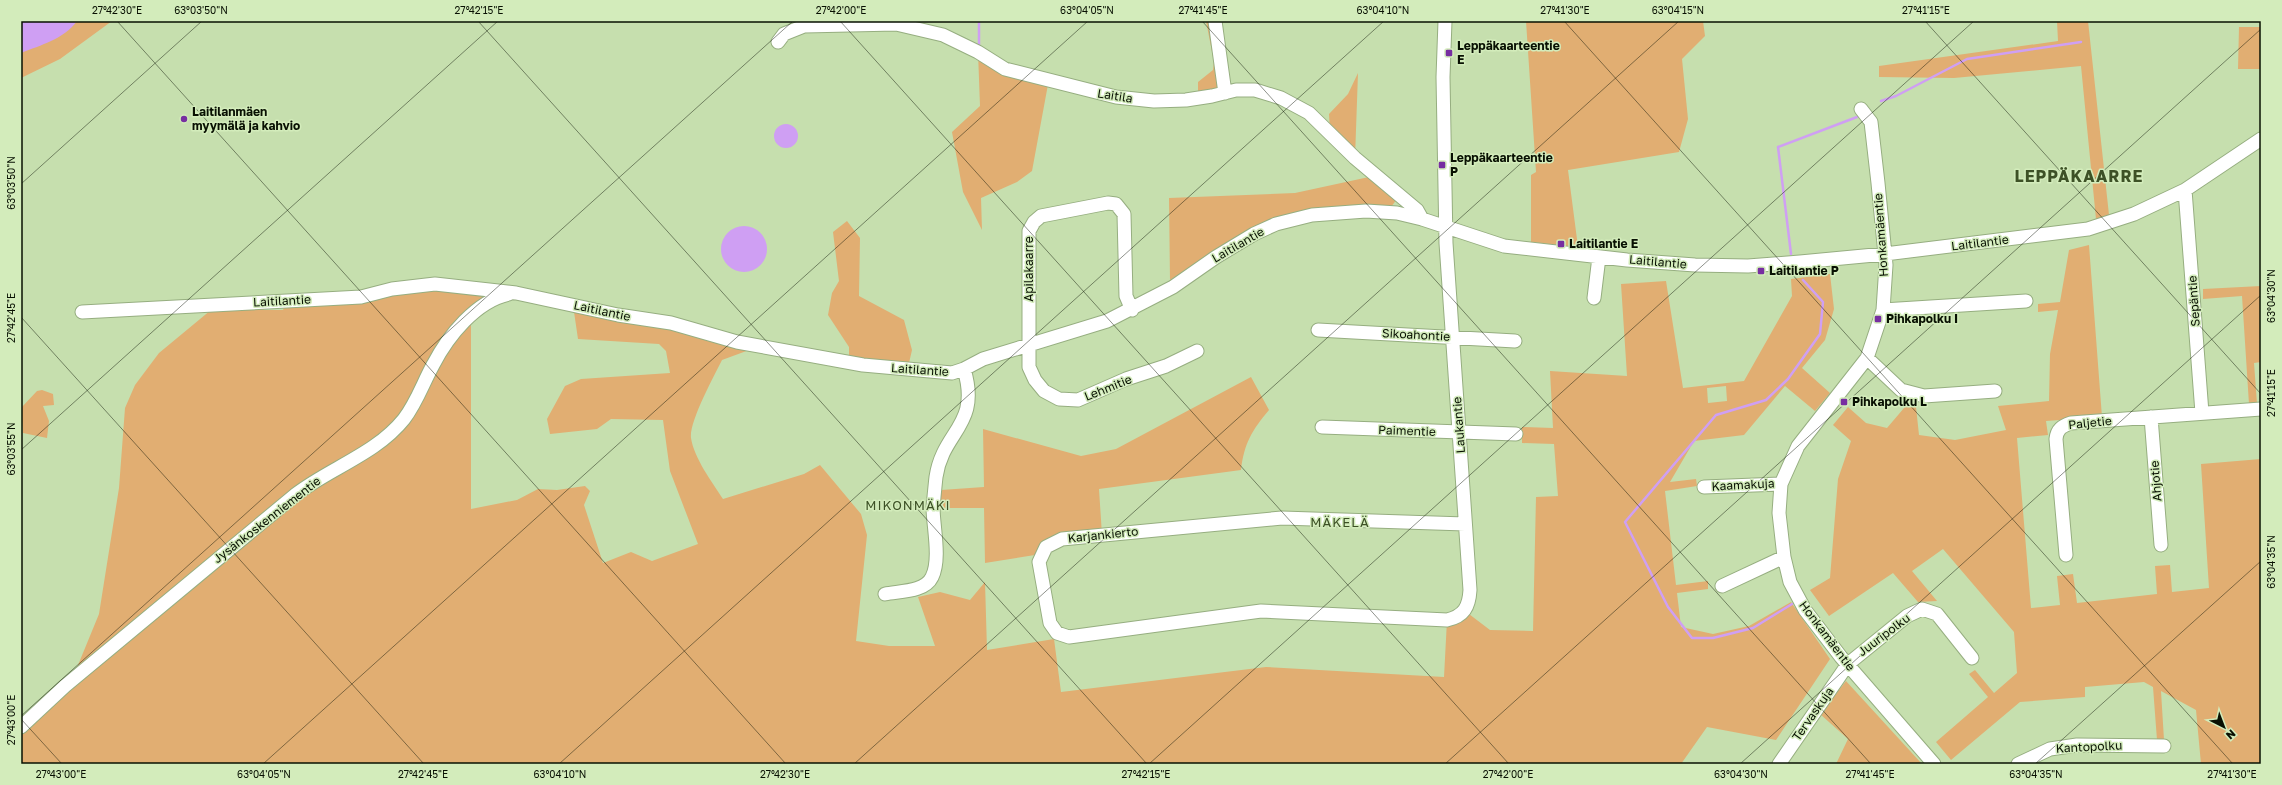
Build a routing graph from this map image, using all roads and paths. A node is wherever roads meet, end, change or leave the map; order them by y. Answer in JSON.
{"nodes":[{"id":1,"x":1215,"y":21,"type":"edge"},
{"id":2,"x":1445,"y":21,"type":"edge"},
{"id":3,"x":778,"y":42,"type":"dead end"},
{"id":4,"x":1225,"y":93,"type":"junction"},
{"id":5,"x":1861,"y":109,"type":"dead end"},
{"id":6,"x":2261,"y":139,"type":"edge"},
{"id":7,"x":2185,"y":190,"type":"junction"},
{"id":8,"x":1422,"y":219,"type":"junction"},
{"id":9,"x":1446,"y":228,"type":"junction"},
{"id":10,"x":1885,"y":254,"type":"junction"},
{"id":11,"x":1600,"y":257,"type":"junction"},
{"id":12,"x":516,"y":293,"type":"junction"},
{"id":13,"x":1594,"y":298,"type":"dead end"},
{"id":14,"x":2026,"y":301,"type":"dead end"},
{"id":15,"x":1132,"y":310,"type":"junction"},
{"id":16,"x":1883,"y":310,"type":"junction"},
{"id":17,"x":82,"y":312,"type":"dead end"},
{"id":18,"x":1318,"y":330,"type":"dead end"},
{"id":19,"x":1454,"y":337,"type":"junction"},
{"id":20,"x":1515,"y":341,"type":"dead end"},
{"id":21,"x":1030,"y":345,"type":"junction"},
{"id":22,"x":1197,"y":351,"type":"dead end"},
{"id":23,"x":1867,"y":358,"type":"junction"},
{"id":24,"x":964,"y":369,"type":"junction"},
{"id":25,"x":1995,"y":391,"type":"dead end"},
{"id":26,"x":2261,"y":409,"type":"edge"},
{"id":27,"x":2202,"y":413,"type":"junction"},
{"id":28,"x":2151,"y":417,"type":"junction"},
{"id":29,"x":1322,"y":427,"type":"dead end"},
{"id":30,"x":1459,"y":433,"type":"junction"},
{"id":31,"x":1516,"y":434,"type":"dead end"},
{"id":32,"x":1782,"y":484,"type":"junction"},
{"id":33,"x":1704,"y":487,"type":"dead end"},
{"id":34,"x":1465,"y":524,"type":"junction"},
{"id":35,"x":2161,"y":545,"type":"dead end"},
{"id":36,"x":2066,"y":555,"type":"dead end"},
{"id":37,"x":1784,"y":557,"type":"junction"},
{"id":38,"x":1722,"y":586,"type":"dead end"},
{"id":39,"x":885,"y":594,"type":"dead end"},
{"id":40,"x":1458,"y":618,"type":"joint"},
{"id":41,"x":1972,"y":658,"type":"dead end"},
{"id":42,"x":1848,"y":664,"type":"junction"},
{"id":43,"x":21,"y":727,"type":"edge"},
{"id":44,"x":2164,"y":746,"type":"dead end"},
{"id":45,"x":1779,"y":764,"type":"edge"},
{"id":46,"x":1934,"y":764,"type":"edge"},
{"id":47,"x":2018,"y":764,"type":"edge"}],
"edges":[{"from":1,"to":4,"type":"street"},
{"from":2,"to":9,"type":"street","name":"Laukantie"},
{"from":3,"to":4,"type":"street","name":"Laitila"},
{"from":4,"to":8,"type":"street","name":"Laitila"},
{"from":5,"to":10,"type":"street","name":"Honkamäentie"},
{"from":6,"to":7,"type":"street","name":"Laitilantie"},
{"from":7,"to":10,"type":"street","name":"Laitilantie"},
{"from":7,"to":27,"type":"street","name":"Sepäntie"},
{"from":8,"to":9,"type":"street","name":"Laitilantie"},
{"from":8,"to":15,"type":"street","name":"Laitilantie"},
{"from":9,"to":11,"type":"street","name":"Laitilantie"},
{"from":9,"to":19,"type":"street","name":"Laukantie"},
{"from":10,"to":11,"type":"street","name":"Laitilantie"},
{"from":10,"to":16,"type":"street","name":"Honkamäentie"},
{"from":11,"to":13,"type":"street"},
{"from":12,"to":17,"type":"street","name":"Laitilantie"},
{"from":12,"to":24,"type":"street","name":"Laitilantie"},
{"from":12,"to":43,"type":"street","name":"Jysänkoskenniementie"},
{"from":14,"to":16,"type":"street"},
{"from":15,"to":21,"type":"street","name":"Laitilantie"},
{"from":15,"to":21,"type":"street","name":"Apilakaarre"},
{"from":16,"to":23,"type":"street","name":"Honkamäentie"},
{"from":18,"to":19,"type":"street","name":"Sikoahontie"},
{"from":19,"to":20,"type":"street","name":"Sikoahontie"},
{"from":19,"to":30,"type":"street","name":"Laukantie"},
{"from":21,"to":22,"type":"street","name":"Lehmitie"},
{"from":21,"to":24,"type":"street","name":"Laitilantie"},
{"from":23,"to":25,"type":"street"},
{"from":23,"to":32,"type":"street","name":"Honkamäentie"},
{"from":24,"to":39,"type":"street"},
{"from":26,"to":27,"type":"street","name":"Paljetie"},
{"from":27,"to":28,"type":"street","name":"Paljetie"},
{"from":28,"to":35,"type":"street","name":"Ahjotie"},
{"from":28,"to":36,"type":"street","name":"Paljetie"},
{"from":29,"to":30,"type":"street","name":"Paimentie"},
{"from":30,"to":31,"type":"street","name":"Paimentie"},
{"from":30,"to":34,"type":"street","name":"Laukantie"},
{"from":32,"to":33,"type":"street","name":"Kaamakuja"},
{"from":32,"to":37,"type":"street","name":"Honkamäentie"},
{"from":34,"to":40,"type":"street","name":"Laukantie"},
{"from":34,"to":40,"type":"street","name":"Karjankierto"},
{"from":37,"to":38,"type":"street"},
{"from":37,"to":42,"type":"street","name":"Honkamäentie"},
{"from":41,"to":42,"type":"street","name":"Juuripolku"},
{"from":42,"to":45,"type":"street","name":"Tervaskuja"},
{"from":42,"to":46,"type":"street","name":"Honkamäentie"},
{"from":44,"to":47,"type":"street","name":"Kantopolku"}]}
